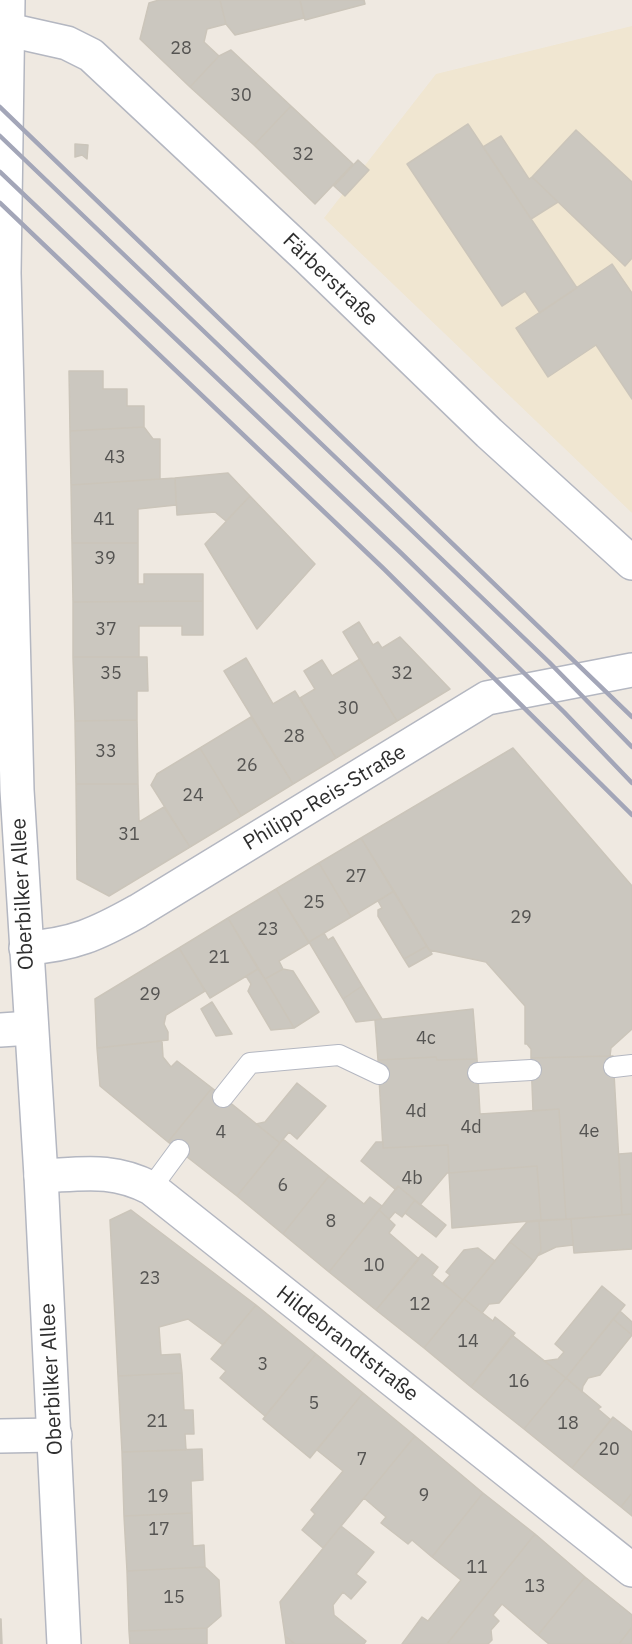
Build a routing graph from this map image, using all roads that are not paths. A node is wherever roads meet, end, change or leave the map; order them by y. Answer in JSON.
{"nodes":[{"id":1,"x":8,"y":15,"type":"edge"},
{"id":2,"x":2,"y":273,"type":"edge"},
{"id":3,"x":632,"y":563,"type":"edge"},
{"id":4,"x":632,"y":670,"type":"edge"},
{"id":5,"x":26,"y":948,"type":"junction"},
{"id":6,"x":16,"y":1029,"type":"edge"},
{"id":7,"x":531,"y":1070,"type":"dead end"},
{"id":8,"x":478,"y":1073,"type":"dead end"},
{"id":9,"x":379,"y":1074,"type":"dead end"},
{"id":10,"x":223,"y":1097,"type":"dead end"},
{"id":11,"x":179,"y":1150,"type":"dead end"},
{"id":12,"x":41,"y":1176,"type":"junction"},
{"id":13,"x":151,"y":1188,"type":"junction"},
{"id":14,"x":55,"y":1435,"type":"junction"},
{"id":15,"x":0,"y":1436,"type":"edge"},
{"id":16,"x":632,"y":1570,"type":"edge"},
{"id":17,"x":64,"y":1644,"type":"edge"}],
"edges":[{"from":1,"to":2,"type":"street","name":"Oberbilker Allee"},
{"from":1,"to":3,"type":"street","name":"Färberstraße"},
{"from":2,"to":5,"type":"street","name":"Oberbilker Allee"},
{"from":4,"to":5,"type":"street","name":"Philipp-Reis-Straße"},
{"from":5,"to":6,"type":"street","name":"Oberbilker Allee"},
{"from":6,"to":12,"type":"street","name":"Oberbilker Allee"},
{"from":7,"to":8,"type":"lane"},
{"from":9,"to":10,"type":"lane"},
{"from":11,"to":13,"type":"lane"},
{"from":12,"to":13,"type":"street","name":"Hildebrandtstraße"},
{"from":12,"to":14,"type":"street","name":"Oberbilker Allee"},
{"from":13,"to":16,"type":"street","name":"Hildebrandtstraße"},
{"from":14,"to":15,"type":"street"},
{"from":14,"to":17,"type":"street","name":"Oberbilker Allee"}]}
